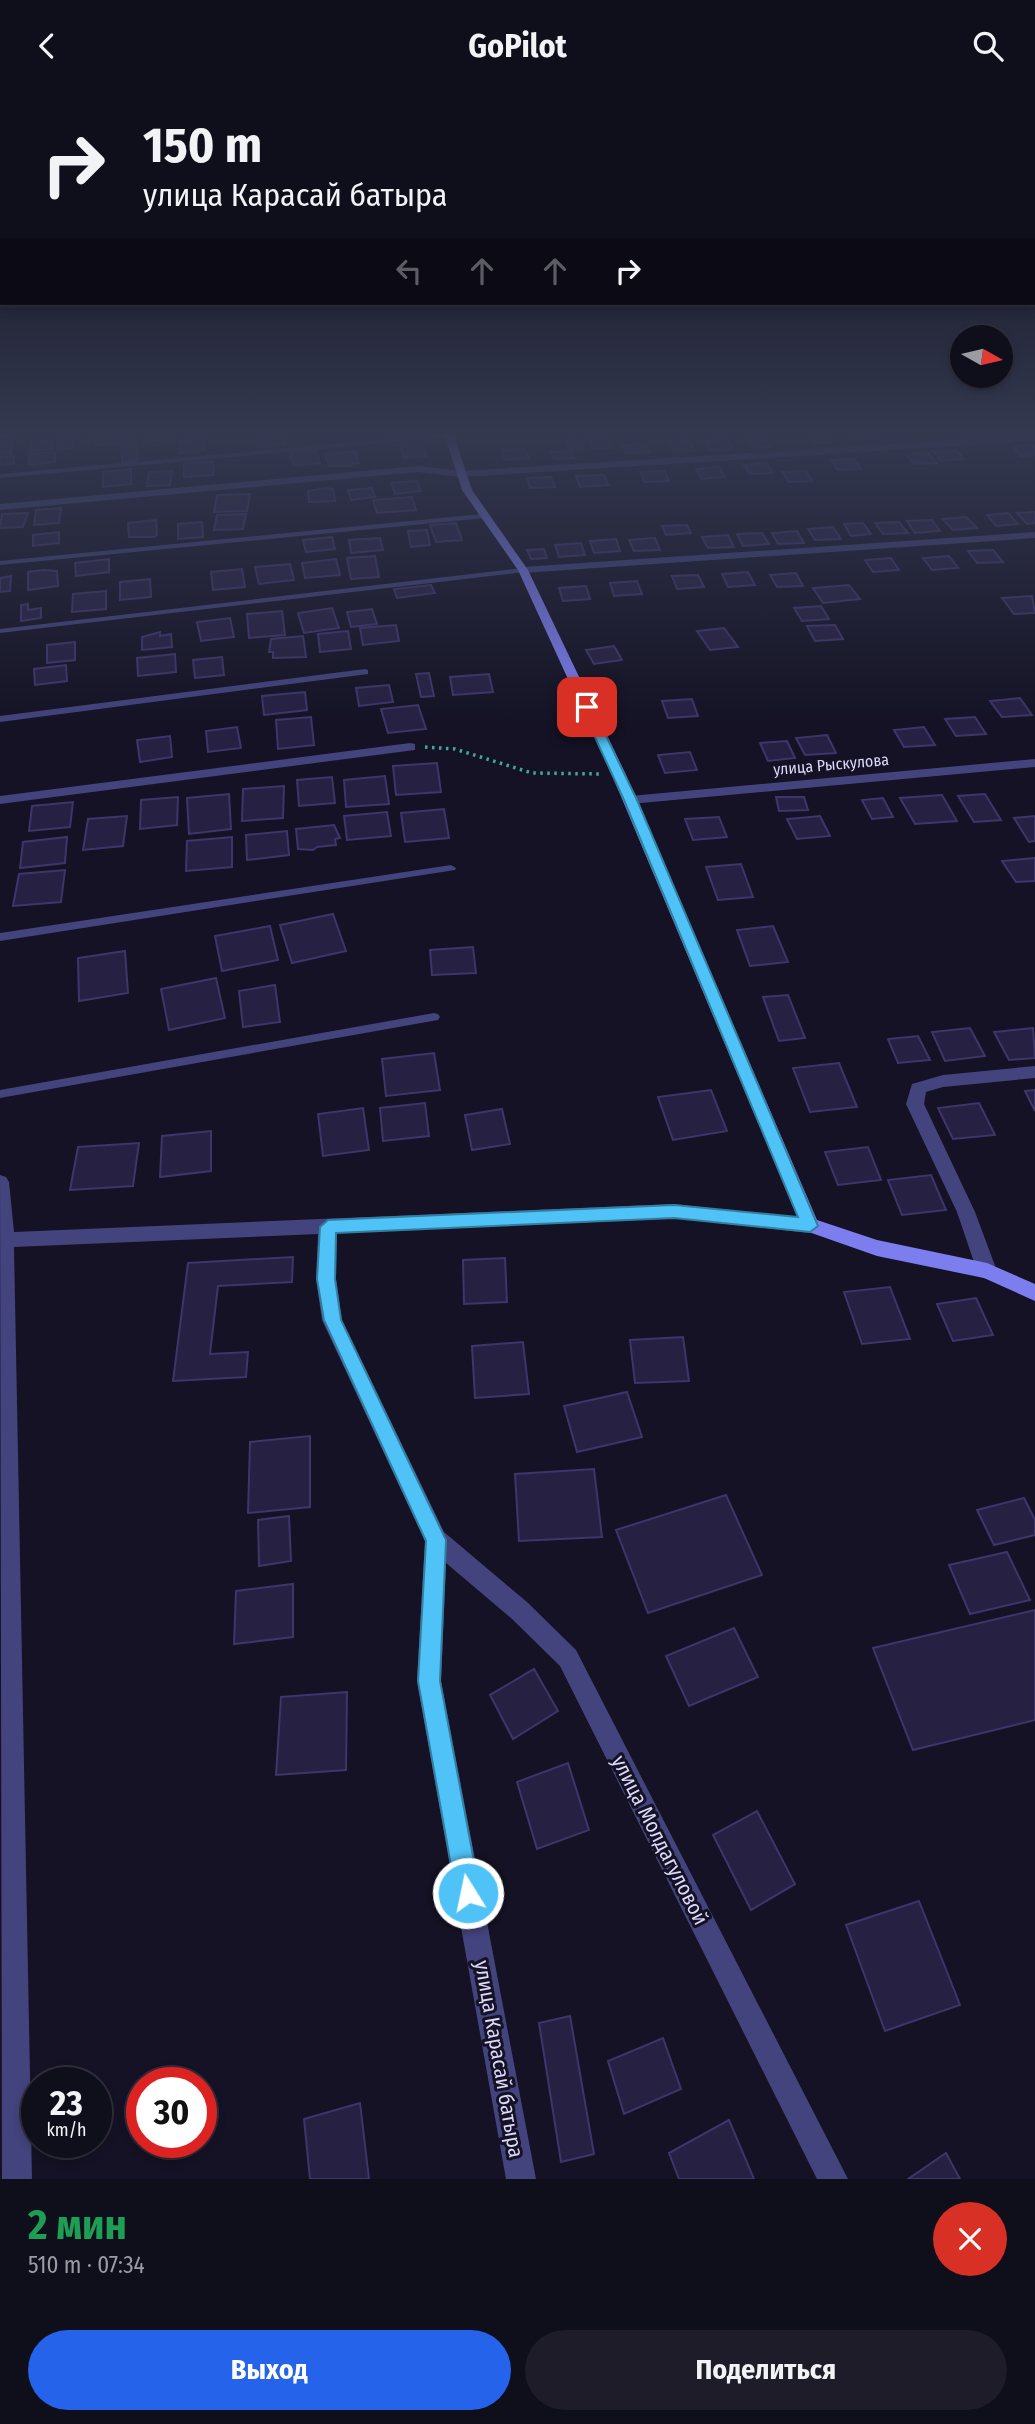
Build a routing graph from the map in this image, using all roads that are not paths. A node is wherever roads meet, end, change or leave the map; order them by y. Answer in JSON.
{"nodes":[{"id":1,"x":334,"y":530,"type":"edge"},
{"id":2,"x":493,"y":530,"type":"edge"},
{"id":3,"x":1035,"y":535,"type":"edge"},
{"id":4,"x":0,"y":563,"type":"edge"},
{"id":5,"x":523,"y":570,"type":"junction"},
{"id":6,"x":0,"y":631,"type":"edge"},
{"id":7,"x":365,"y":672,"type":"dead end"},
{"id":8,"x":0,"y":719,"type":"edge"},
{"id":9,"x":410,"y":747,"type":"road end"},
{"id":10,"x":1035,"y":763,"type":"edge"},
{"id":11,"x":0,"y":800,"type":"edge"},
{"id":12,"x":630,"y":800,"type":"junction"},
{"id":13,"x":451,"y":868,"type":"dead end"},
{"id":14,"x":0,"y":937,"type":"edge"},
{"id":15,"x":434,"y":1017,"type":"dead end"},
{"id":16,"x":1035,"y":1072,"type":"edge"},
{"id":17,"x":0,"y":1094,"type":"edge"},
{"id":18,"x":0,"y":1182,"type":"edge"},
{"id":19,"x":810,"y":1226,"type":"junction"},
{"id":20,"x":328,"y":1227,"type":"junction"},
{"id":21,"x":3,"y":1240,"type":"edge"},
{"id":22,"x":987,"y":1271,"type":"junction"},
{"id":23,"x":1035,"y":1293,"type":"edge"},
{"id":24,"x":436,"y":1540,"type":"junction"},
{"id":25,"x":17,"y":2179,"type":"edge"},
{"id":26,"x":521,"y":2179,"type":"edge"},
{"id":27,"x":833,"y":2179,"type":"edge"}],
"edges":[{"from":1,"to":4,"type":"lane"},
{"from":2,"to":5,"type":"street"},
{"from":3,"to":5,"type":"street"},
{"from":5,"to":6,"type":"lane"},
{"from":5,"to":12,"type":"street"},
{"from":7,"to":8,"type":"lane"},
{"from":9,"to":11,"type":"street"},
{"from":10,"to":12,"type":"street","name":"улица Рыскулова"},
{"from":12,"to":19,"type":"street"},
{"from":13,"to":14,"type":"lane"},
{"from":15,"to":17,"type":"lane"},
{"from":16,"to":22,"type":"street"},
{"from":18,"to":21,"type":"street"},
{"from":19,"to":20,"type":"street"},
{"from":19,"to":22,"type":"street"},
{"from":20,"to":21,"type":"street"},
{"from":20,"to":24,"type":"street","name":"улица Карасай батыра"},
{"from":21,"to":25,"type":"street"},
{"from":22,"to":23,"type":"street"},
{"from":24,"to":26,"type":"street","name":"улица Карасай батыра"},
{"from":24,"to":27,"type":"street","name":"улица Молдагуловой"}]}
